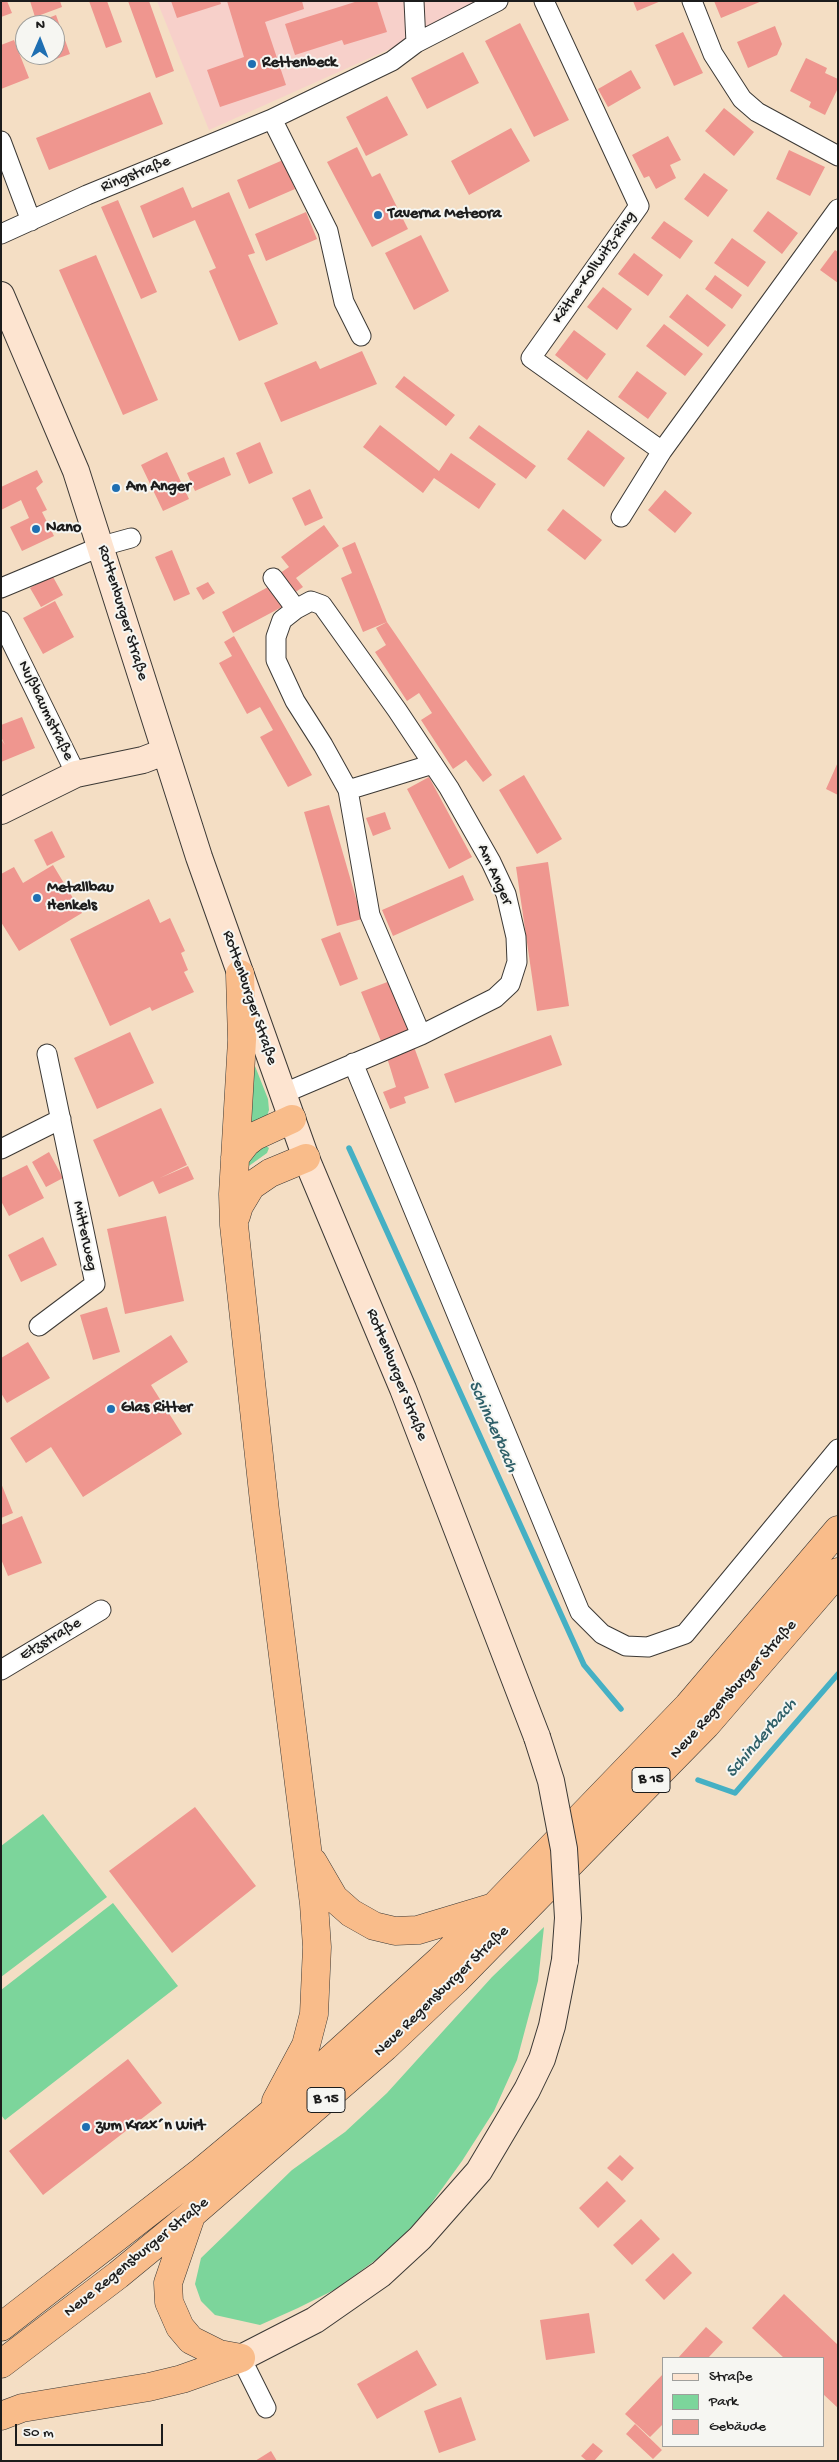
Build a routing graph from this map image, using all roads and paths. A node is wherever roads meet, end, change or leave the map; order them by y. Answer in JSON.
{"nodes":[{"id":1,"x":414,"y":1,"type":"edge"},
{"id":2,"x":498,"y":1,"type":"edge"},
{"id":3,"x":544,"y":1,"type":"edge"},
{"id":4,"x":692,"y":1,"type":"edge"},
{"id":5,"x":416,"y":43,"type":"junction"},
{"id":6,"x":272,"y":119,"type":"junction"},
{"id":7,"x":1,"y":141,"type":"edge"},
{"id":8,"x":838,"y":156,"type":"edge"},
{"id":9,"x":838,"y":209,"type":"edge"},
{"id":10,"x":31,"y":221,"type":"junction"},
{"id":11,"x":1,"y":234,"type":"edge"},
{"id":12,"x":1,"y":295,"type":"edge"},
{"id":13,"x":361,"y":336,"type":"dead end"},
{"id":14,"x":662,"y":451,"type":"junction"},
{"id":15,"x":620,"y":517,"type":"dead end"},
{"id":16,"x":131,"y":538,"type":"dead end"},
{"id":17,"x":102,"y":546,"type":"junction"},
{"id":18,"x":273,"y":578,"type":"dead end"},
{"id":19,"x":1,"y":588,"type":"edge"},
{"id":20,"x":296,"y":610,"type":"junction"},
{"id":21,"x":1,"y":621,"type":"edge"},
{"id":22,"x":164,"y":752,"type":"junction"},
{"id":23,"x":433,"y":764,"type":"junction"},
{"id":24,"x":76,"y":774,"type":"junction"},
{"id":25,"x":348,"y":790,"type":"junction"},
{"id":26,"x":1,"y":811,"type":"edge"},
{"id":27,"x":240,"y":974,"type":"junction"},
{"id":28,"x":421,"y":1035,"type":"junction"},
{"id":29,"x":46,"y":1054,"type":"dead end"},
{"id":30,"x":353,"y":1063,"type":"junction"},
{"id":31,"x":282,"y":1094,"type":"junction"},
{"id":32,"x":62,"y":1119,"type":"junction"},
{"id":33,"x":292,"y":1119,"type":"junction"},
{"id":34,"x":1,"y":1149,"type":"edge"},
{"id":35,"x":236,"y":1157,"type":"junction"},
{"id":36,"x":306,"y":1158,"type":"junction"},
{"id":37,"x":234,"y":1225,"type":"junction"},
{"id":38,"x":39,"y":1326,"type":"dead end"},
{"id":39,"x":838,"y":1449,"type":"edge"},
{"id":40,"x":838,"y":1530,"type":"edge"},
{"id":41,"x":838,"y":1572,"type":"edge"},
{"id":42,"x":100,"y":1610,"type":"dead end"},
{"id":43,"x":1,"y":1670,"type":"edge"},
{"id":44,"x":306,"y":1850,"type":"junction"},
{"id":45,"x":494,"y":1907,"type":"junction"},
{"id":46,"x":268,"y":2116,"type":"junction"},
{"id":47,"x":191,"y":2215,"type":"junction"},
{"id":48,"x":1,"y":2327,"type":"edge"},
{"id":49,"x":241,"y":2358,"type":"junction"},
{"id":50,"x":1,"y":2364,"type":"edge"},
{"id":51,"x":266,"y":2408,"type":"dead end"},
{"id":52,"x":1,"y":2416,"type":"edge"}],
"edges":[{"from":1,"to":5,"type":"street"},
{"from":2,"to":5,"type":"street","name":"Ringstraße"},
{"from":3,"to":14,"type":"street","name":"Käthe-Kollwitz-Ring"},
{"from":4,"to":8,"type":"street"},
{"from":5,"to":6,"type":"street","name":"Ringstraße"},
{"from":6,"to":10,"type":"street","name":"Ringstraße"},
{"from":6,"to":13,"type":"street"},
{"from":7,"to":10,"type":"street"},
{"from":9,"to":14,"type":"street"},
{"from":10,"to":11,"type":"street","name":"Ringstraße"},
{"from":12,"to":17,"type":"street","name":"Rottenburger Straße"},
{"from":14,"to":15,"type":"street"},
{"from":16,"to":17,"type":"street"},
{"from":17,"to":19,"type":"street"},
{"from":17,"to":22,"type":"street","name":"Rottenburger Straße"},
{"from":18,"to":20,"type":"street"},
{"from":20,"to":23,"type":"street","name":"Am Anger"},
{"from":20,"to":25,"type":"street"},
{"from":21,"to":24,"type":"street","name":"Nußbaumstraße"},
{"from":22,"to":24,"type":"street"},
{"from":22,"to":27,"type":"street","name":"Rottenburger Straße"},
{"from":23,"to":25,"type":"street"},
{"from":23,"to":28,"type":"street","name":"Am Anger"},
{"from":24,"to":26,"type":"street"},
{"from":25,"to":28,"type":"street"},
{"from":27,"to":31,"type":"street","name":"Rottenburger Straße"},
{"from":27,"to":35,"type":"highway"},
{"from":28,"to":30,"type":"street","name":"Am Anger"},
{"from":29,"to":32,"type":"street","name":"Mitterweg"},
{"from":30,"to":31,"type":"street","name":"Am Anger"},
{"from":30,"to":39,"type":"street"},
{"from":31,"to":33,"type":"street","name":"Rottenburger Straße"},
{"from":32,"to":34,"type":"street"},
{"from":32,"to":38,"type":"street","name":"Mitterweg"},
{"from":33,"to":35,"type":"highway"},
{"from":33,"to":36,"type":"street","name":"Rottenburger Straße"},
{"from":35,"to":37,"type":"highway"},
{"from":36,"to":37,"type":"highway"},
{"from":36,"to":49,"type":"street","name":"Rottenburger Straße","bridge":true},
{"from":37,"to":44,"type":"highway"},
{"from":40,"to":45,"type":"highway","number":"B 15"},
{"from":41,"to":47,"type":"highway","name":"Neue Regensburger Straße","number":"B 15"},
{"from":42,"to":43,"type":"street","name":"Etzstraße"},
{"from":44,"to":45,"type":"highway"},
{"from":44,"to":46,"type":"highway"},
{"from":45,"to":46,"type":"highway","number":"B 15"},
{"from":46,"to":48,"type":"highway","number":"B 15"},
{"from":47,"to":49,"type":"highway"},
{"from":47,"to":50,"type":"highway","name":"Neue Regensburger Straße","number":"B 15"},
{"from":49,"to":51,"type":"street"},
{"from":49,"to":52,"type":"highway"}]}
